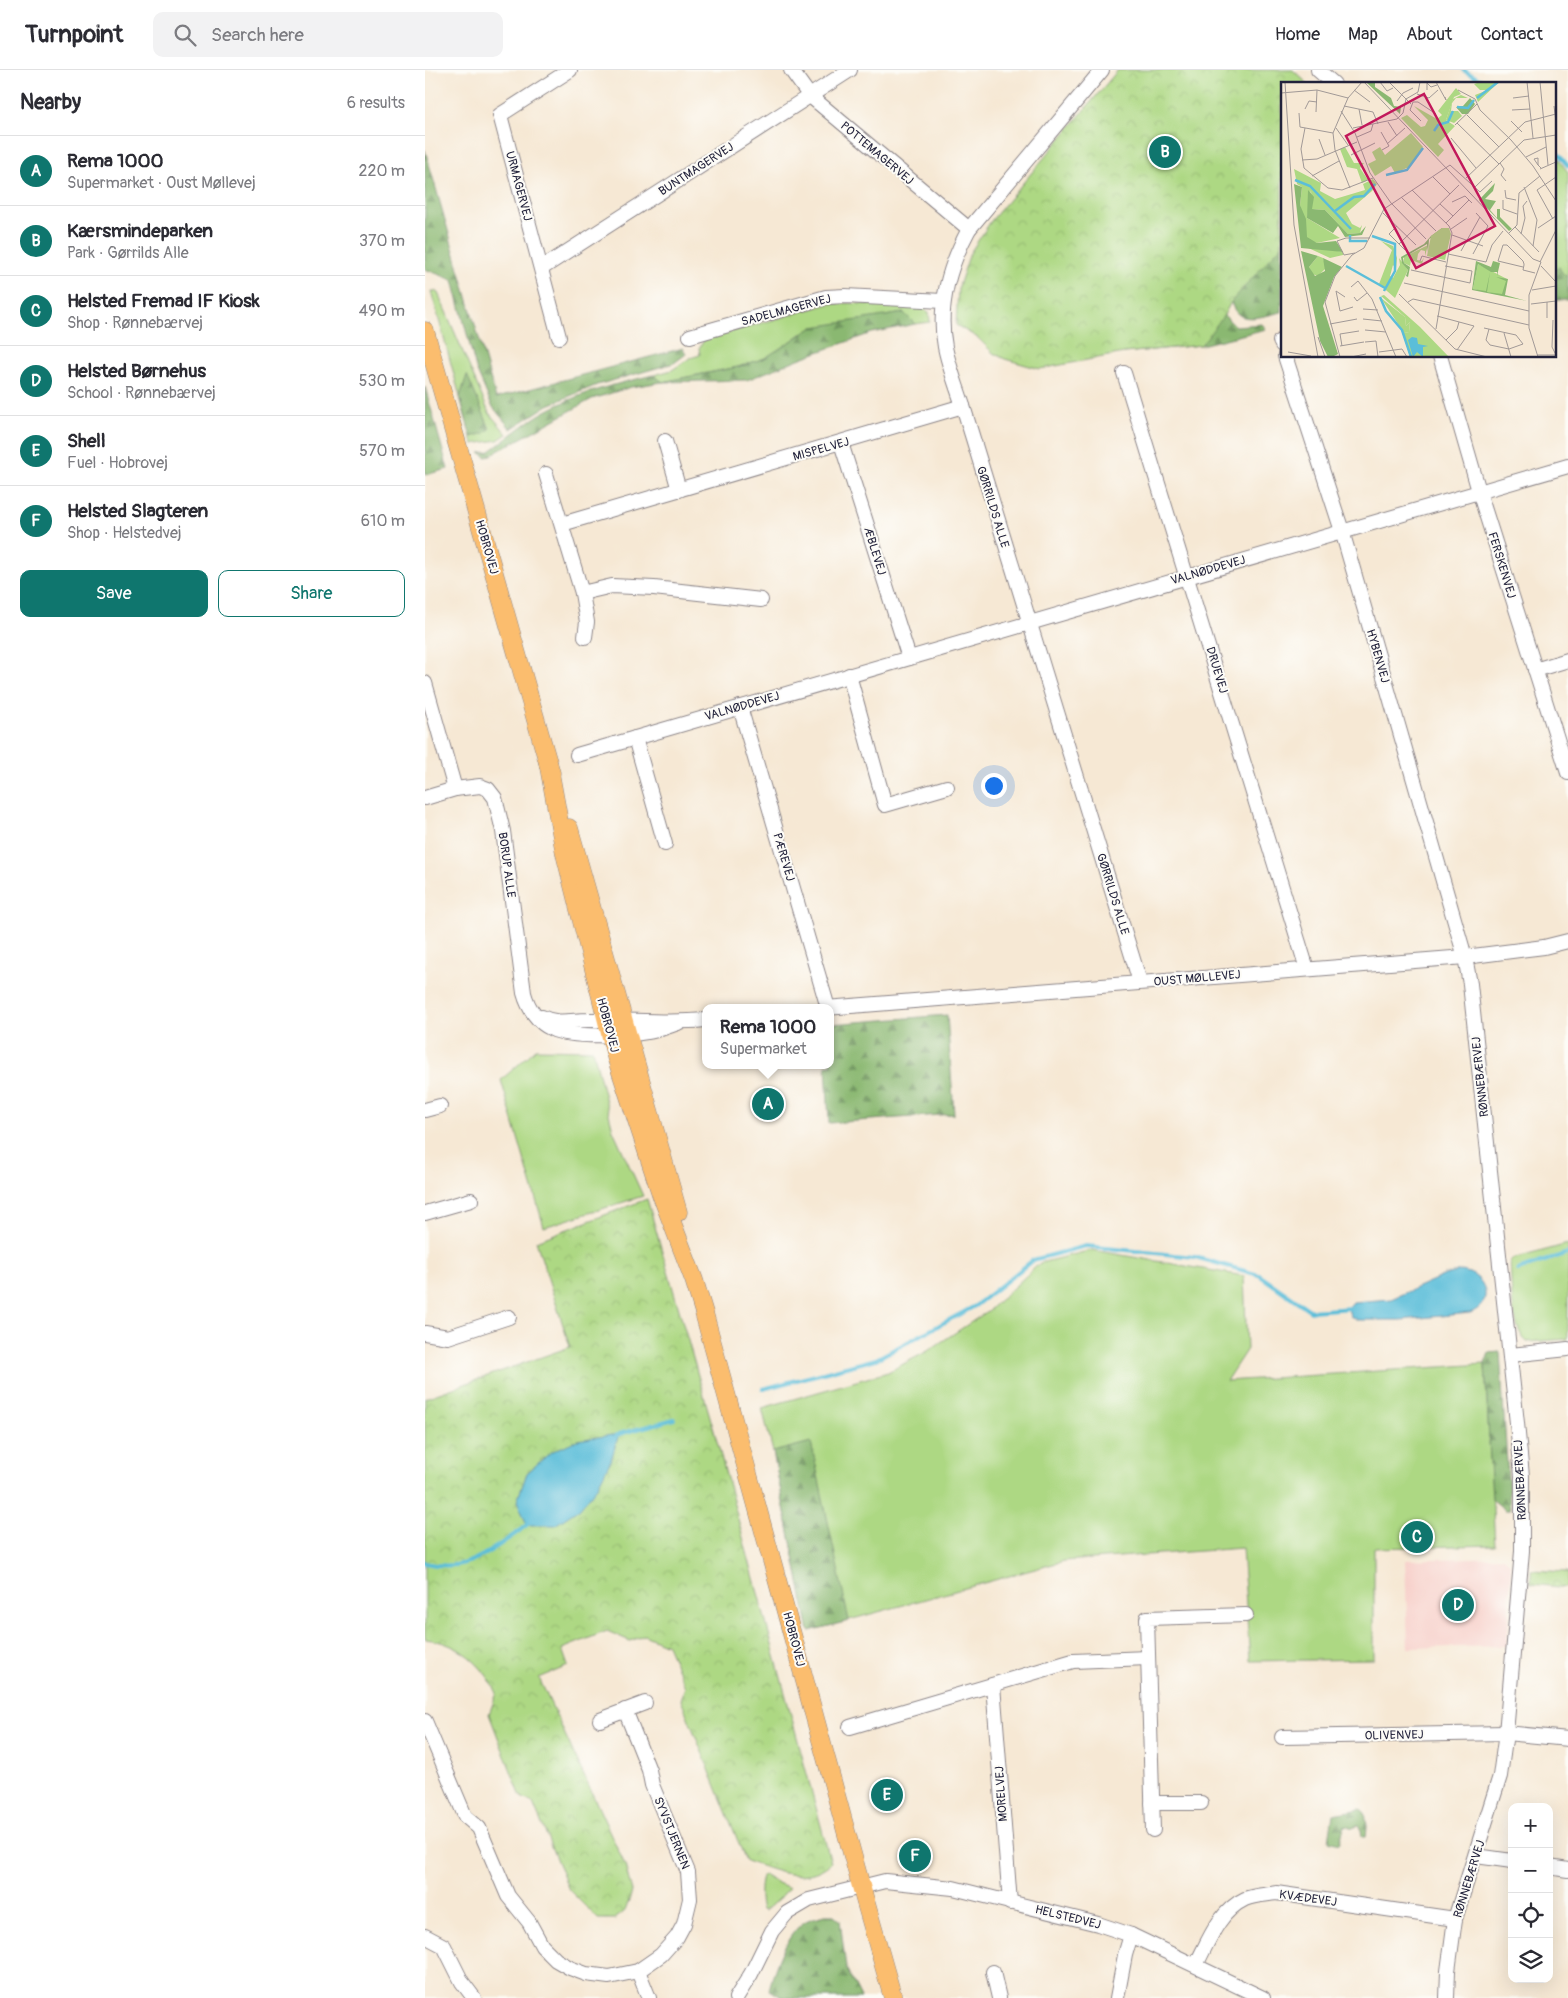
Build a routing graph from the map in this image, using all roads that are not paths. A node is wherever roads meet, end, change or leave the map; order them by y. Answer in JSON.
{"nodes":[{"id":1,"x":570,"y":70,"type":"edge"},
{"id":2,"x":791,"y":70,"type":"edge"},
{"id":3,"x":850,"y":70,"type":"edge"},
{"id":4,"x":1102,"y":70,"type":"edge"},
{"id":5,"x":1319,"y":70,"type":"edge"},
{"id":6,"x":1332,"y":82,"type":"edge"},
{"id":7,"x":809,"y":95,"type":"junction"},
{"id":8,"x":969,"y":229,"type":"junction"},
{"id":9,"x":542,"y":268,"type":"junction"},
{"id":10,"x":943,"y":301,"type":"junction"},
{"id":11,"x":425,"y":331,"type":"edge"},
{"id":12,"x":689,"y":336,"type":"dead end"},
{"id":13,"x":559,"y":337,"type":"dead end"},
{"id":14,"x":1286,"y":358,"type":"edge"},
{"id":15,"x":1440,"y":358,"type":"edge"},
{"id":16,"x":1124,"y":373,"type":"dead end"},
{"id":17,"x":963,"y":406,"type":"junction"},
{"id":18,"x":665,"y":441,"type":"dead end"},
{"id":19,"x":841,"y":443,"type":"junction"},
{"id":20,"x":1568,"y":466,"type":"edge"},
{"id":21,"x":546,"y":474,"type":"dead end"},
{"id":22,"x":679,"y":490,"type":"junction"},
{"id":23,"x":1479,"y":491,"type":"junction"},
{"id":24,"x":562,"y":524,"type":"junction"},
{"id":25,"x":1342,"y":531,"type":"junction"},
{"id":26,"x":1188,"y":576,"type":"junction"},
{"id":27,"x":582,"y":593,"type":"junction"},
{"id":28,"x":761,"y":600,"type":"dead end"},
{"id":29,"x":1029,"y":622,"type":"junction"},
{"id":30,"x":585,"y":637,"type":"dead end"},
{"id":31,"x":909,"y":658,"type":"junction"},
{"id":32,"x":1568,"y":660,"type":"edge"},
{"id":33,"x":1535,"y":670,"type":"junction"},
{"id":34,"x":849,"y":675,"type":"junction"},
{"id":35,"x":425,"y":683,"type":"edge"},
{"id":36,"x":740,"y":707,"type":"junction"},
{"id":37,"x":635,"y":738,"type":"junction"},
{"id":38,"x":577,"y":756,"type":"dead end"},
{"id":39,"x":548,"y":762,"type":"junction"},
{"id":40,"x":1568,"y":773,"type":"edge"},
{"id":41,"x":947,"y":787,"type":"dead end"},
{"id":42,"x":455,"y":789,"type":"junction"},
{"id":43,"x":425,"y":798,"type":"edge"},
{"id":44,"x":665,"y":844,"type":"dead end"},
{"id":45,"x":1568,"y":941,"type":"edge"},
{"id":46,"x":1465,"y":957,"type":"junction"},
{"id":47,"x":1307,"y":969,"type":"junction"},
{"id":48,"x":1140,"y":982,"type":"junction"},
{"id":49,"x":826,"y":1004,"type":"edge"},
{"id":50,"x":834,"y":1007,"type":"edge"},
{"id":51,"x":702,"y":1020,"type":"edge"},
{"id":52,"x":609,"y":1027,"type":"junction"},
{"id":53,"x":627,"y":1027,"type":"junction"},
{"id":54,"x":439,"y":1106,"type":"dead end"},
{"id":55,"x":425,"y":1110,"type":"edge"},
{"id":56,"x":471,"y":1200,"type":"dead end"},
{"id":57,"x":425,"y":1213,"type":"edge"},
{"id":58,"x":694,"y":1280,"type":"junction"},
{"id":59,"x":509,"y":1318,"type":"dead end"},
{"id":60,"x":425,"y":1333,"type":"edge"},
{"id":61,"x":1568,"y":1348,"type":"edge"},
{"id":62,"x":1510,"y":1355,"type":"junction"},
{"id":63,"x":1246,"y":1615,"type":"dead end"},
{"id":64,"x":1148,"y":1658,"type":"junction"},
{"id":65,"x":993,"y":1685,"type":"junction"},
{"id":66,"x":645,"y":1703,"type":"dead end"},
{"id":67,"x":625,"y":1710,"type":"junction"},
{"id":68,"x":599,"y":1720,"type":"dead end"},
{"id":69,"x":425,"y":1722,"type":"edge"},
{"id":70,"x":851,"y":1726,"type":"dead end"},
{"id":71,"x":1507,"y":1733,"type":"junction"},
{"id":72,"x":1282,"y":1737,"type":"dead end"},
{"id":73,"x":1568,"y":1739,"type":"edge"},
{"id":74,"x":1201,"y":1803,"type":"dead end"},
{"id":75,"x":1152,"y":1804,"type":"junction"},
{"id":76,"x":1153,"y":1830,"type":"dead end"},
{"id":77,"x":1475,"y":1856,"type":"junction"},
{"id":78,"x":1508,"y":1860,"type":"edge"},
{"id":79,"x":1553,"y":1868,"type":"edge"},
{"id":80,"x":1568,"y":1870,"type":"edge"},
{"id":81,"x":861,"y":1886,"type":"junction"},
{"id":82,"x":1010,"y":1903,"type":"junction"},
{"id":83,"x":1455,"y":1920,"type":"junction"},
{"id":84,"x":425,"y":1936,"type":"edge"},
{"id":85,"x":1131,"y":1936,"type":"junction"},
{"id":86,"x":1196,"y":1965,"type":"junction"},
{"id":87,"x":638,"y":1971,"type":"junction"},
{"id":88,"x":993,"y":1972,"type":"dead end"},
{"id":89,"x":474,"y":1998,"type":"edge"},
{"id":90,"x":649,"y":1998,"type":"edge"},
{"id":91,"x":736,"y":1998,"type":"edge"},
{"id":92,"x":893,"y":1998,"type":"edge"},
{"id":93,"x":999,"y":1998,"type":"edge"},
{"id":94,"x":1117,"y":1998,"type":"edge"},
{"id":95,"x":1263,"y":1998,"type":"edge"},
{"id":96,"x":1447,"y":1998,"type":"edge"}],
"edges":[{"from":1,"to":9,"type":"street","name":"URMAGERVEJ"},
{"from":2,"to":7,"type":"street","name":"POTTEMAGERVEJ"},
{"from":3,"to":7,"type":"street","name":"BUNTMAGERVEJ"},
{"from":4,"to":8,"type":"street","name":"GØRRILDS ALLE"},
{"from":5,"to":6,"type":"street"},
{"from":7,"to":8,"type":"street","name":"POTTEMAGERVEJ"},
{"from":7,"to":9,"type":"street","name":"BUNTMAGERVEJ"},
{"from":8,"to":10,"type":"street","name":"GØRRILDS ALLE"},
{"from":9,"to":13,"type":"street","name":"URMAGERVEJ"},
{"from":10,"to":12,"type":"street","name":"SADELMAGERVEJ"},
{"from":10,"to":17,"type":"street","name":"GØRRILDS ALLE"},
{"from":11,"to":39,"type":"main road","name":"HOBROVEJ"},
{"from":14,"to":25,"type":"street","name":"HYBENVEJ"},
{"from":15,"to":23,"type":"street","name":"FERSKENVEJ"},
{"from":16,"to":26,"type":"street","name":"DRUEVEJ"},
{"from":17,"to":19,"type":"street","name":"MISPELVEJ"},
{"from":17,"to":29,"type":"street","name":"GØRRILDS ALLE"},
{"from":18,"to":22,"type":"street"},
{"from":19,"to":22,"type":"street","name":"MISPELVEJ"},
{"from":19,"to":31,"type":"street","name":"ÆBLEVEJ"},
{"from":20,"to":23,"type":"street","name":"VALNØDDEVEJ"},
{"from":21,"to":24,"type":"street"},
{"from":22,"to":24,"type":"street","name":"MISPELVEJ"},
{"from":23,"to":25,"type":"street","name":"VALNØDDEVEJ"},
{"from":23,"to":33,"type":"street","name":"FERSKENVEJ"},
{"from":24,"to":27,"type":"street"},
{"from":25,"to":26,"type":"street","name":"VALNØDDEVEJ"},
{"from":25,"to":46,"type":"street","name":"HYBENVEJ"},
{"from":26,"to":29,"type":"street","name":"VALNØDDEVEJ"},
{"from":26,"to":47,"type":"street","name":"DRUEVEJ"},
{"from":27,"to":28,"type":"street"},
{"from":27,"to":30,"type":"street"},
{"from":29,"to":31,"type":"street","name":"VALNØDDEVEJ"},
{"from":29,"to":48,"type":"street","name":"GØRRILDS ALLE"},
{"from":31,"to":34,"type":"street","name":"VALNØDDEVEJ"},
{"from":32,"to":33,"type":"street"},
{"from":33,"to":40,"type":"street","name":"FERSKENVEJ"},
{"from":34,"to":36,"type":"street","name":"VALNØDDEVEJ"},
{"from":34,"to":41,"type":"street"},
{"from":35,"to":42,"type":"street"},
{"from":36,"to":37,"type":"street","name":"VALNØDDEVEJ"},
{"from":36,"to":49,"type":"street","name":"PÆREVEJ"},
{"from":37,"to":38,"type":"street","name":"VALNØDDEVEJ"},
{"from":37,"to":44,"type":"street"},
{"from":39,"to":52,"type":"main road","name":"HOBROVEJ"},
{"from":39,"to":53,"type":"main road","name":"HOBROVEJ"},
{"from":42,"to":43,"type":"street","name":"BORUP ALLE"},
{"from":42,"to":52,"type":"street","name":"BORUP ALLE"},
{"from":45,"to":46,"type":"street","name":"OUST MØLLEVEJ"},
{"from":46,"to":47,"type":"street","name":"OUST MØLLEVEJ"},
{"from":46,"to":62,"type":"street","name":"RØNNEBÆRVEJ"},
{"from":47,"to":48,"type":"street","name":"OUST MØLLEVEJ"},
{"from":48,"to":50,"type":"street","name":"OUST MØLLEVEJ"},
{"from":51,"to":53,"type":"street"},
{"from":52,"to":53,"type":"street","name":"BORUP ALLE"},
{"from":52,"to":58,"type":"main road","name":"HOBROVEJ"},
{"from":53,"to":58,"type":"main road","name":"HOBROVEJ"},
{"from":54,"to":55,"type":"street"},
{"from":56,"to":57,"type":"street"},
{"from":58,"to":81,"type":"main road","name":"HOBROVEJ"},
{"from":59,"to":60,"type":"street"},
{"from":61,"to":62,"type":"street"},
{"from":62,"to":71,"type":"street","name":"RØNNEBÆRVEJ"},
{"from":63,"to":64,"type":"street"},
{"from":64,"to":65,"type":"street"},
{"from":64,"to":75,"type":"street"},
{"from":65,"to":70,"type":"street"},
{"from":65,"to":82,"type":"street","name":"MORELVEJ"},
{"from":66,"to":67,"type":"street"},
{"from":67,"to":68,"type":"street"},
{"from":67,"to":87,"type":"street","name":"SYVSTJERNEN"},
{"from":69,"to":87,"type":"street","name":"SYVSTJERNEN"},
{"from":71,"to":72,"type":"street","name":"OLIVENVEJ"},
{"from":71,"to":73,"type":"street","name":"OLIVENVEJ"},
{"from":71,"to":77,"type":"street","name":"RØNNEBÆRVEJ"},
{"from":74,"to":75,"type":"street"},
{"from":75,"to":76,"type":"street"},
{"from":77,"to":78,"type":"street"},
{"from":77,"to":83,"type":"street","name":"RØNNEBÆRVEJ"},
{"from":79,"to":80,"type":"street"},
{"from":81,"to":82,"type":"street","name":"HELSTEDVEJ"},
{"from":81,"to":91,"type":"street","name":"HELSTEDVEJ"},
{"from":81,"to":92,"type":"main road","name":"HOBROVEJ"},
{"from":82,"to":85,"type":"street","name":"HELSTEDVEJ"},
{"from":83,"to":86,"type":"street","name":"KVÆDEVEJ"},
{"from":83,"to":96,"type":"street","name":"RØNNEBÆRVEJ"},
{"from":84,"to":89,"type":"street"},
{"from":85,"to":86,"type":"street","name":"HELSTEDVEJ"},
{"from":85,"to":94,"type":"street"},
{"from":86,"to":95,"type":"street","name":"HELSTEDVEJ"},
{"from":87,"to":90,"type":"street"},
{"from":88,"to":93,"type":"street"}]}
